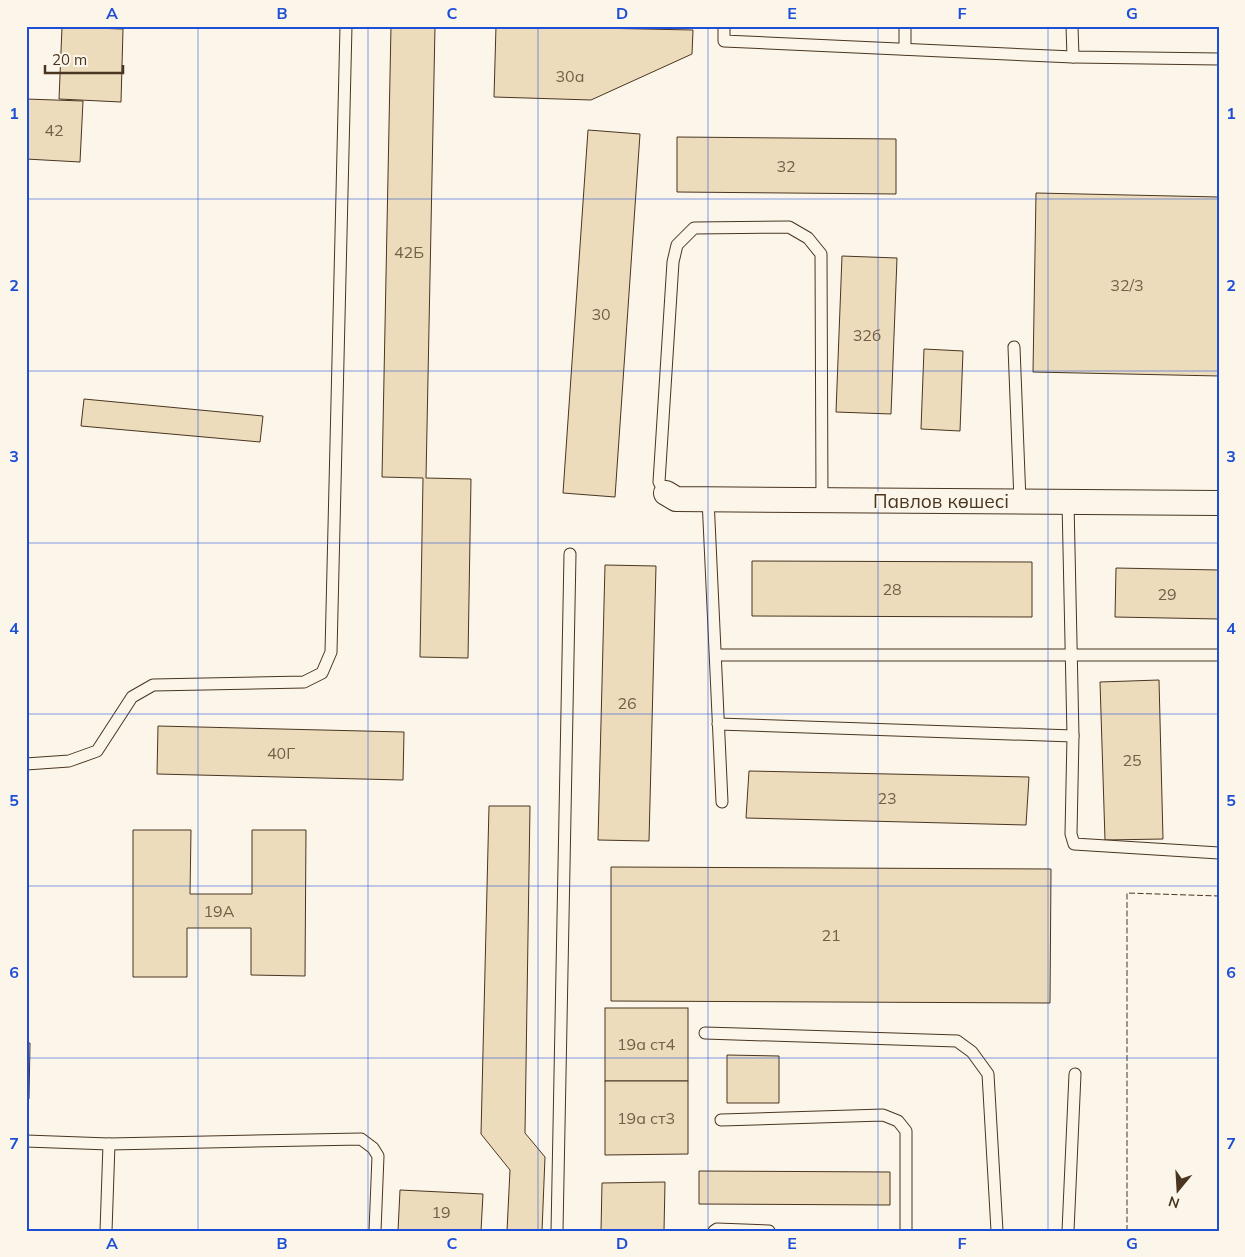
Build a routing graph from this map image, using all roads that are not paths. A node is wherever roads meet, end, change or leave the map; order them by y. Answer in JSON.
{"nodes":[{"id":1,"x":346,"y":26,"type":"edge"},
{"id":2,"x":724,"y":26,"type":"edge"},
{"id":3,"x":905,"y":26,"type":"edge"},
{"id":4,"x":1072,"y":26,"type":"edge"},
{"id":5,"x":905,"y":49,"type":"junction"},
{"id":6,"x":1073,"y":57,"type":"junction"},
{"id":7,"x":1219,"y":59,"type":"edge"},
{"id":8,"x":1014,"y":347,"type":"dead end"},
{"id":9,"x":666,"y":493,"type":"joint"},
{"id":10,"x":708,"y":499,"type":"junction"},
{"id":11,"x":822,"y":500,"type":"junction"},
{"id":12,"x":1020,"y":501,"type":"junction"},
{"id":13,"x":1068,"y":502,"type":"junction"},
{"id":14,"x":1219,"y":503,"type":"edge"},
{"id":15,"x":570,"y":554,"type":"dead end"},
{"id":16,"x":717,"y":655,"type":"junction"},
{"id":17,"x":1070,"y":655,"type":"junction"},
{"id":18,"x":1219,"y":656,"type":"edge"},
{"id":19,"x":718,"y":724,"type":"junction"},
{"id":20,"x":1073,"y":736,"type":"junction"},
{"id":21,"x":26,"y":764,"type":"edge"},
{"id":22,"x":722,"y":802,"type":"dead end"},
{"id":23,"x":1219,"y":852,"type":"edge"},
{"id":24,"x":706,"y":1033,"type":"dead end"},
{"id":25,"x":1075,"y":1074,"type":"dead end"},
{"id":26,"x":721,"y":1120,"type":"dead end"},
{"id":27,"x":26,"y":1141,"type":"edge"},
{"id":28,"x":110,"y":1144,"type":"junction"},
{"id":29,"x":106,"y":1231,"type":"edge"},
{"id":30,"x":375,"y":1231,"type":"edge"},
{"id":31,"x":557,"y":1231,"type":"edge"},
{"id":32,"x":714,"y":1231,"type":"edge"},
{"id":33,"x":769,"y":1231,"type":"edge"},
{"id":34,"x":906,"y":1231,"type":"edge"},
{"id":35,"x":997,"y":1231,"type":"edge"},
{"id":36,"x":1068,"y":1231,"type":"edge"}],
"edges":[{"from":1,"to":21,"type":"lane"},
{"from":2,"to":5,"type":"lane"},
{"from":3,"to":5,"type":"lane"},
{"from":4,"to":6,"type":"lane"},
{"from":5,"to":6,"type":"lane"},
{"from":6,"to":7,"type":"lane"},
{"from":8,"to":12,"type":"lane"},
{"from":9,"to":10,"type":"street","name":"Павлов көшесі"},
{"from":9,"to":11,"type":"lane"},
{"from":10,"to":11,"type":"street","name":"Павлов көшесі"},
{"from":10,"to":16,"type":"lane"},
{"from":11,"to":12,"type":"street","name":"Павлов көшесі"},
{"from":12,"to":13,"type":"street","name":"Павлов көшесі"},
{"from":13,"to":14,"type":"street","name":"Павлов көшесі"},
{"from":13,"to":17,"type":"lane"},
{"from":15,"to":31,"type":"lane"},
{"from":16,"to":17,"type":"lane"},
{"from":16,"to":19,"type":"lane"},
{"from":17,"to":18,"type":"lane"},
{"from":17,"to":20,"type":"lane"},
{"from":19,"to":20,"type":"lane"},
{"from":19,"to":22,"type":"lane"},
{"from":20,"to":23,"type":"lane"},
{"from":24,"to":35,"type":"lane"},
{"from":25,"to":36,"type":"lane"},
{"from":26,"to":34,"type":"lane"},
{"from":27,"to":28,"type":"lane"},
{"from":28,"to":29,"type":"lane"},
{"from":28,"to":30,"type":"lane"},
{"from":32,"to":33,"type":"lane"}]}
